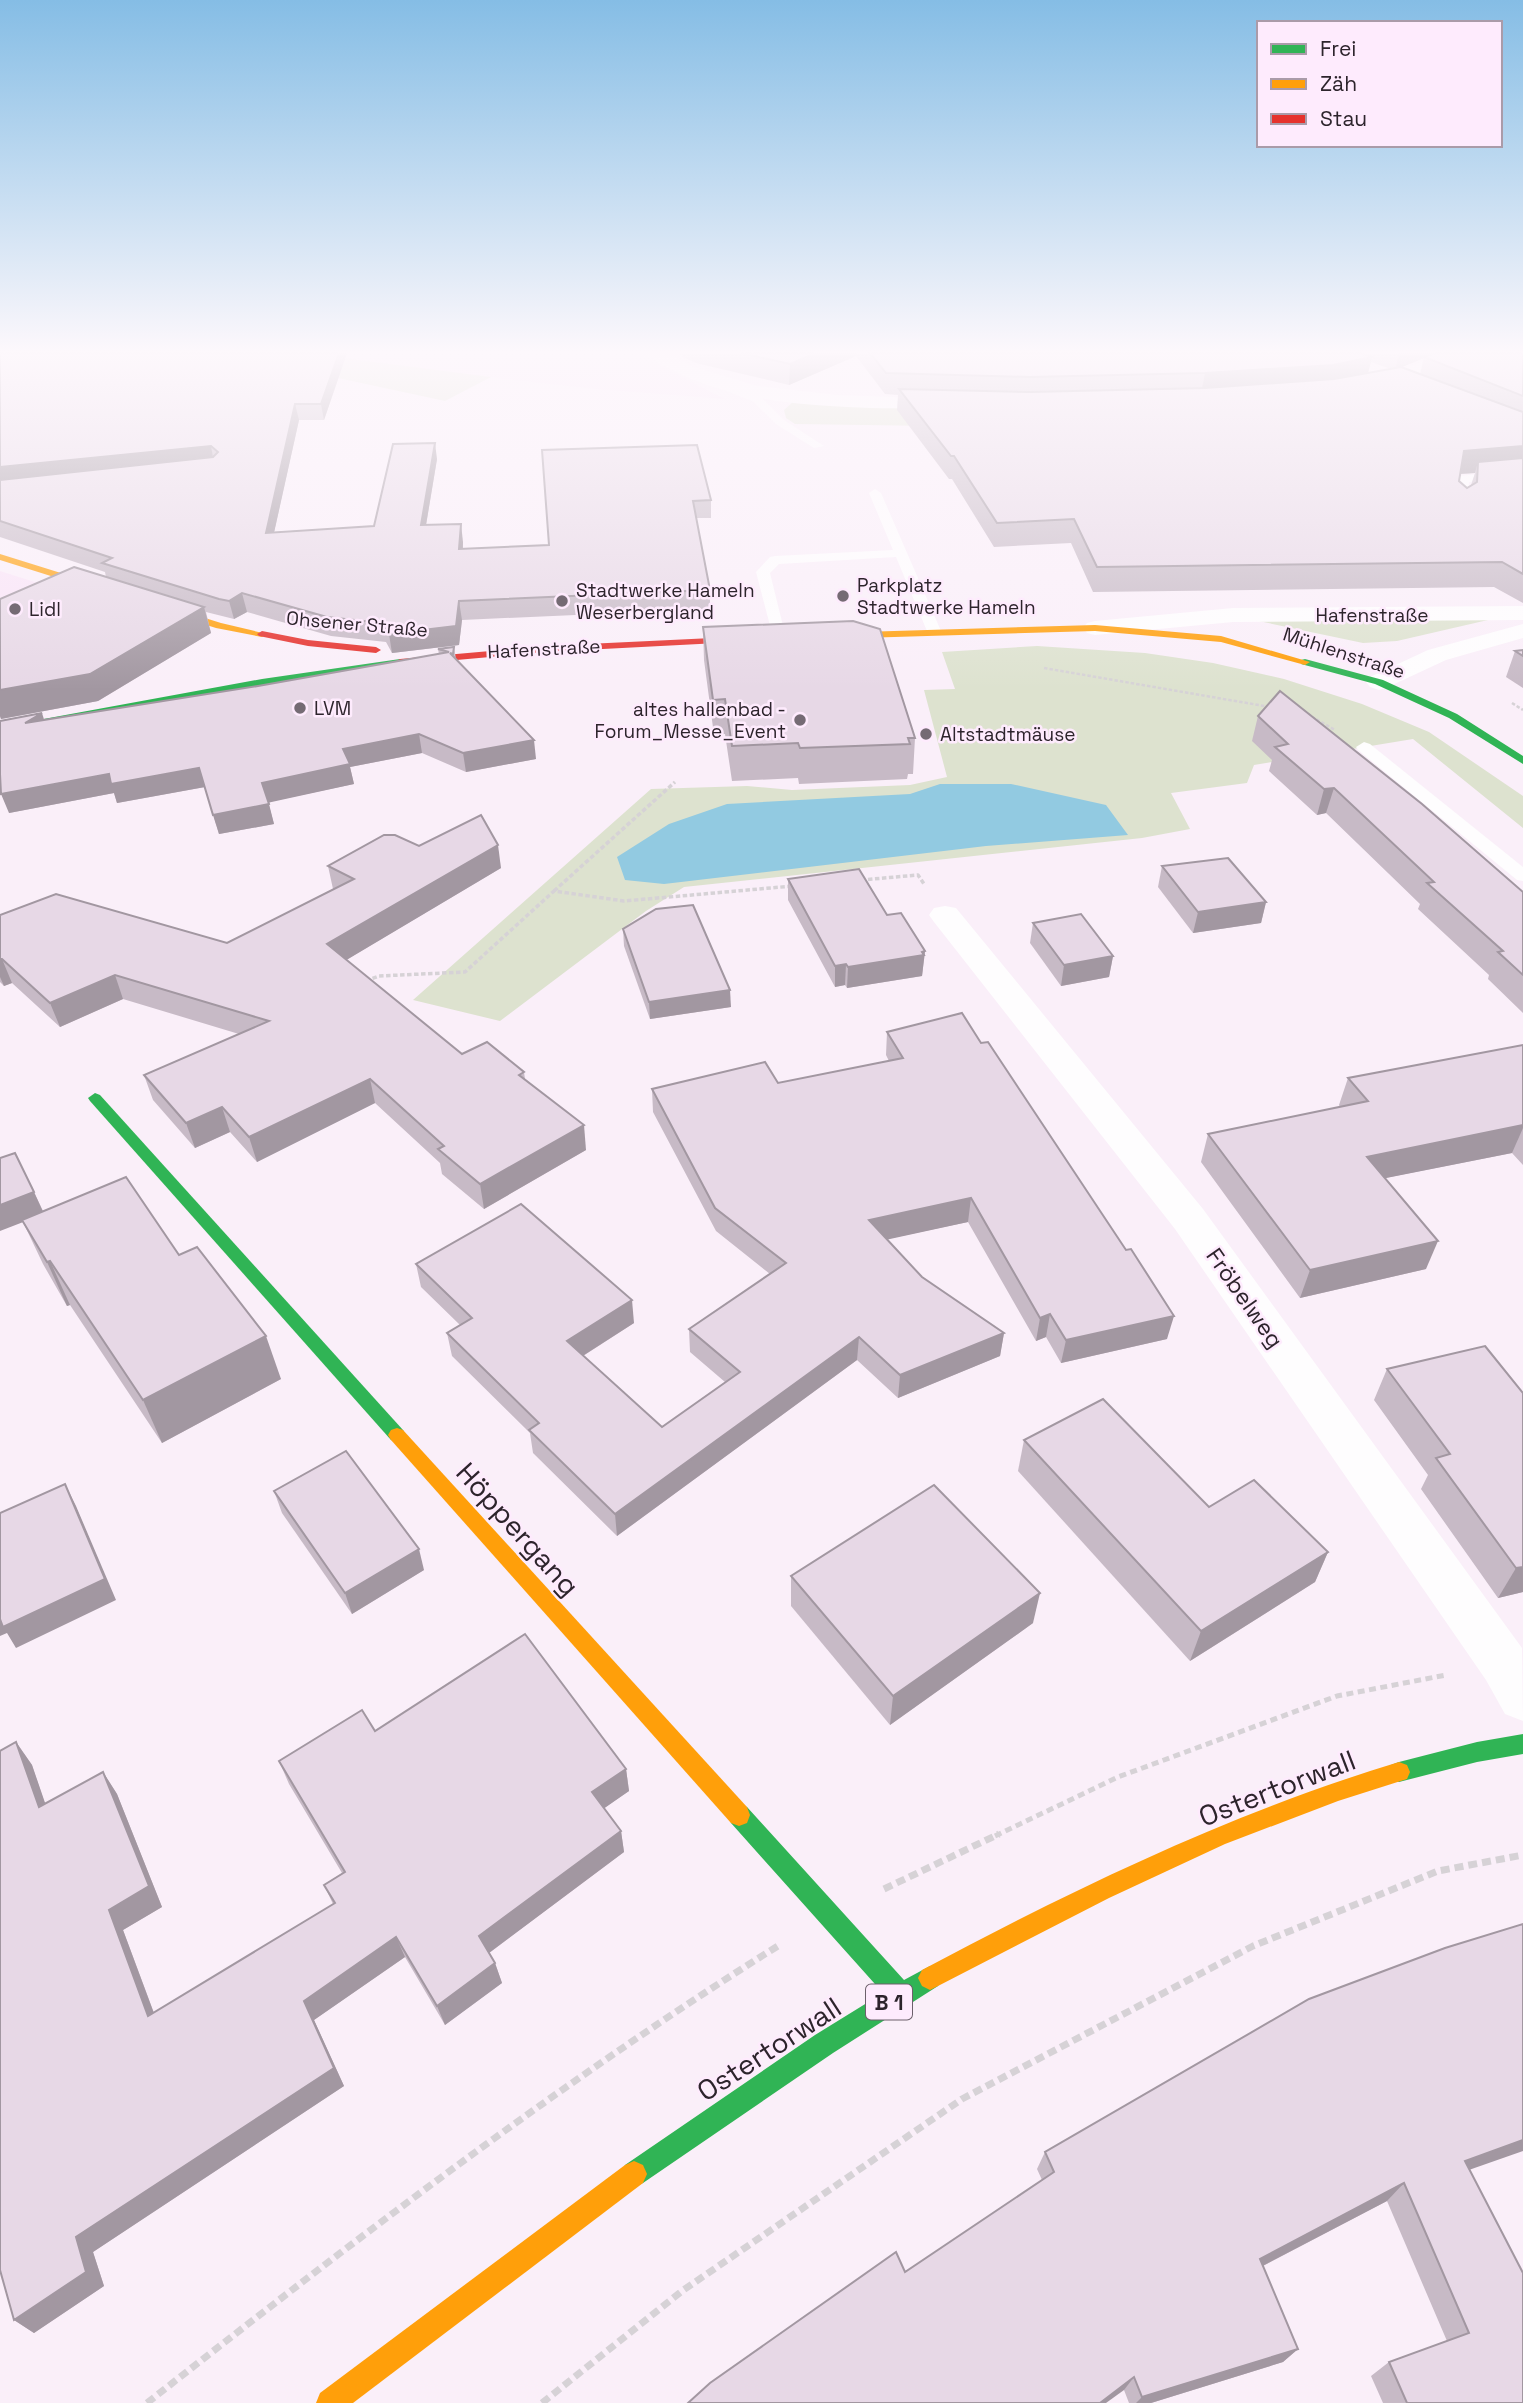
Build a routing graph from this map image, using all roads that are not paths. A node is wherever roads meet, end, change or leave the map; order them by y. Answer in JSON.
{"nodes":[{"id":1,"x":1523,"y":474,"type":"edge"},
{"id":2,"x":874,"y":493,"type":"dead end"},
{"id":3,"x":1461,"y":505,"type":"edge"},
{"id":4,"x":901,"y":553,"type":"junction"},
{"id":5,"x":0,"y":557,"type":"edge"},
{"id":6,"x":1523,"y":613,"type":"edge"},
{"id":7,"x":1095,"y":628,"type":"junction"},
{"id":8,"x":235,"y":630,"type":"junction"},
{"id":9,"x":934,"y":631,"type":"junction"},
{"id":10,"x":1523,"y":631,"type":"edge"},
{"id":11,"x":818,"y":636,"type":"edge"},
{"id":12,"x":785,"y":638,"type":"joint"},
{"id":13,"x":1220,"y":639,"type":"joint"},
{"id":14,"x":248,"y":648,"type":"dead end"},
{"id":15,"x":476,"y":653,"type":"junction"},
{"id":16,"x":238,"y":670,"type":"dead end"},
{"id":17,"x":1380,"y":682,"type":"junction"},
{"id":18,"x":194,"y":694,"type":"junction"},
{"id":19,"x":0,"y":730,"type":"edge"},
{"id":20,"x":1364,"y":747,"type":"road end"},
{"id":21,"x":1523,"y":761,"type":"edge"},
{"id":22,"x":1523,"y":876,"type":"edge"},
{"id":23,"x":945,"y":915,"type":"road end"},
{"id":24,"x":95,"y":1098,"type":"dead end"},
{"id":25,"x":1523,"y":1697,"type":"edge"},
{"id":26,"x":1523,"y":1744,"type":"edge"},
{"id":27,"x":901,"y":1995,"type":"junction"},
{"id":28,"x":330,"y":2403,"type":"edge"}],
"edges":[{"from":1,"to":3,"type":"lane"},
{"from":2,"to":4,"type":"lane"},
{"from":4,"to":9,"type":"lane"},
{"from":4,"to":12,"type":"lane"},
{"from":5,"to":8,"type":"main road","name":"Ohsener Straße"},
{"from":6,"to":7,"type":"street","name":"Hafenstraße"},
{"from":7,"to":9,"type":"main road","name":"Hafenstraße"},
{"from":7,"to":13,"type":"main road","name":"Hafenstraße"},
{"from":8,"to":14,"type":"main road"},
{"from":8,"to":15,"type":"main road","name":"Ohsener Straße"},
{"from":9,"to":11,"type":"main road","name":"Hafenstraße"},
{"from":10,"to":17,"type":"street","name":"Hafenstraße"},
{"from":12,"to":15,"type":"main road","name":"Hafenstraße"},
{"from":13,"to":17,"type":"main road","name":"Mühlenstraße"},
{"from":15,"to":18,"type":"main road","name":"Hafenstraße"},
{"from":16,"to":18,"type":"main road"},
{"from":17,"to":21,"type":"main road","name":"Mühlenstraße"},
{"from":18,"to":19,"type":"main road","name":"Hafenstraße"},
{"from":20,"to":22,"type":"lane"},
{"from":23,"to":25,"type":"street","name":"Fröbelweg"},
{"from":24,"to":27,"type":"main road","name":"Höppergang"},
{"from":26,"to":27,"type":"main road","name":"Ostertorwall","number":"B 1"},
{"from":27,"to":28,"type":"main road","name":"Ostertorwall","number":"B 1"}]}
